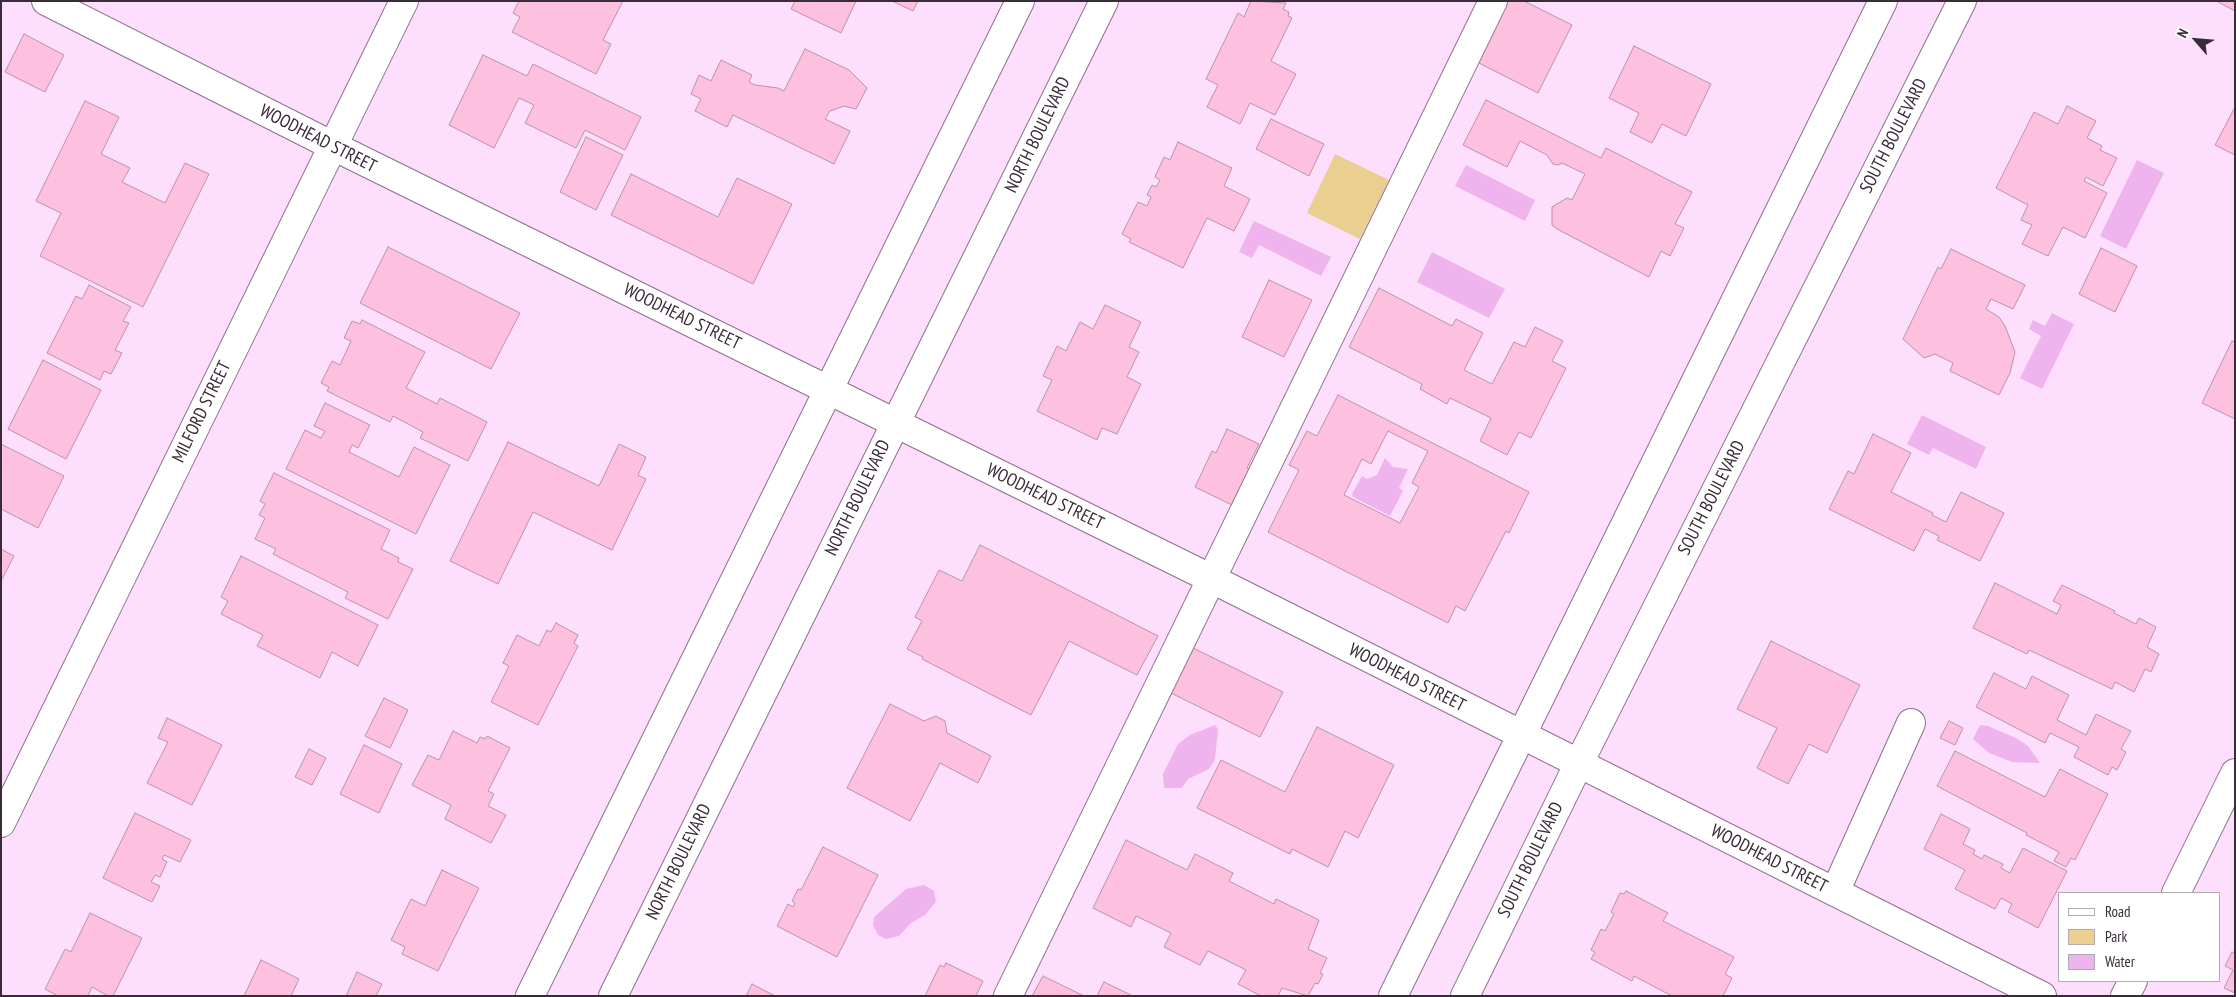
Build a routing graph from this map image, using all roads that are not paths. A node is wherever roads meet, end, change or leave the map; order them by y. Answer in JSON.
{"nodes":[{"id":1,"x":46,"y":1,"type":"edge"},
{"id":2,"x":404,"y":1,"type":"edge"},
{"id":3,"x":1020,"y":1,"type":"edge"},
{"id":4,"x":1104,"y":1,"type":"edge"},
{"id":5,"x":1494,"y":1,"type":"edge"},
{"id":6,"x":1883,"y":1,"type":"edge"},
{"id":7,"x":1962,"y":1,"type":"edge"},
{"id":8,"x":333,"y":146,"type":"junction"},
{"id":9,"x":829,"y":389,"type":"junction"},
{"id":10,"x":896,"y":422,"type":"junction"},
{"id":11,"x":1212,"y":579,"type":"junction"},
{"id":12,"x":1911,"y":722,"type":"dead end"},
{"id":13,"x":1522,"y":736,"type":"junction"},
{"id":14,"x":1578,"y":765,"type":"junction"},
{"id":15,"x":2235,"y":773,"type":"edge"},
{"id":16,"x":1,"y":823,"type":"edge"},
{"id":17,"x":1835,"y":892,"type":"junction"},
{"id":18,"x":2176,"y":892,"type":"edge"},
{"id":19,"x":2132,"y":982,"type":"edge"},
{"id":20,"x":530,"y":996,"type":"edge"},
{"id":21,"x":613,"y":996,"type":"edge"},
{"id":22,"x":1008,"y":996,"type":"edge"},
{"id":23,"x":1393,"y":996,"type":"edge"},
{"id":24,"x":1464,"y":996,"type":"edge"},
{"id":25,"x":2042,"y":996,"type":"edge"},
{"id":26,"x":2125,"y":996,"type":"edge"}],
"edges":[{"from":1,"to":8,"type":"street","name":"WOODHEAD STREET"},
{"from":2,"to":8,"type":"street","name":"MILFORD STREET"},
{"from":3,"to":9,"type":"street"},
{"from":4,"to":10,"type":"street","name":"NORTH BOULEVARD"},
{"from":5,"to":11,"type":"street"},
{"from":6,"to":13,"type":"street"},
{"from":7,"to":14,"type":"street","name":"SOUTH BOULEVARD"},
{"from":8,"to":9,"type":"street","name":"WOODHEAD STREET"},
{"from":8,"to":16,"type":"street","name":"MILFORD STREET"},
{"from":9,"to":10,"type":"street","name":"WOODHEAD STREET"},
{"from":9,"to":20,"type":"street"},
{"from":10,"to":11,"type":"street","name":"WOODHEAD STREET"},
{"from":10,"to":21,"type":"street","name":"NORTH BOULEVARD"},
{"from":11,"to":13,"type":"street","name":"WOODHEAD STREET"},
{"from":11,"to":22,"type":"street"},
{"from":12,"to":17,"type":"street"},
{"from":13,"to":14,"type":"street","name":"WOODHEAD STREET"},
{"from":13,"to":23,"type":"street"},
{"from":14,"to":17,"type":"street","name":"WOODHEAD STREET"},
{"from":14,"to":24,"type":"street","name":"SOUTH BOULEVARD"},
{"from":15,"to":18,"type":"street"},
{"from":17,"to":25,"type":"street","name":"WOODHEAD STREET"},
{"from":19,"to":26,"type":"street"}]}
